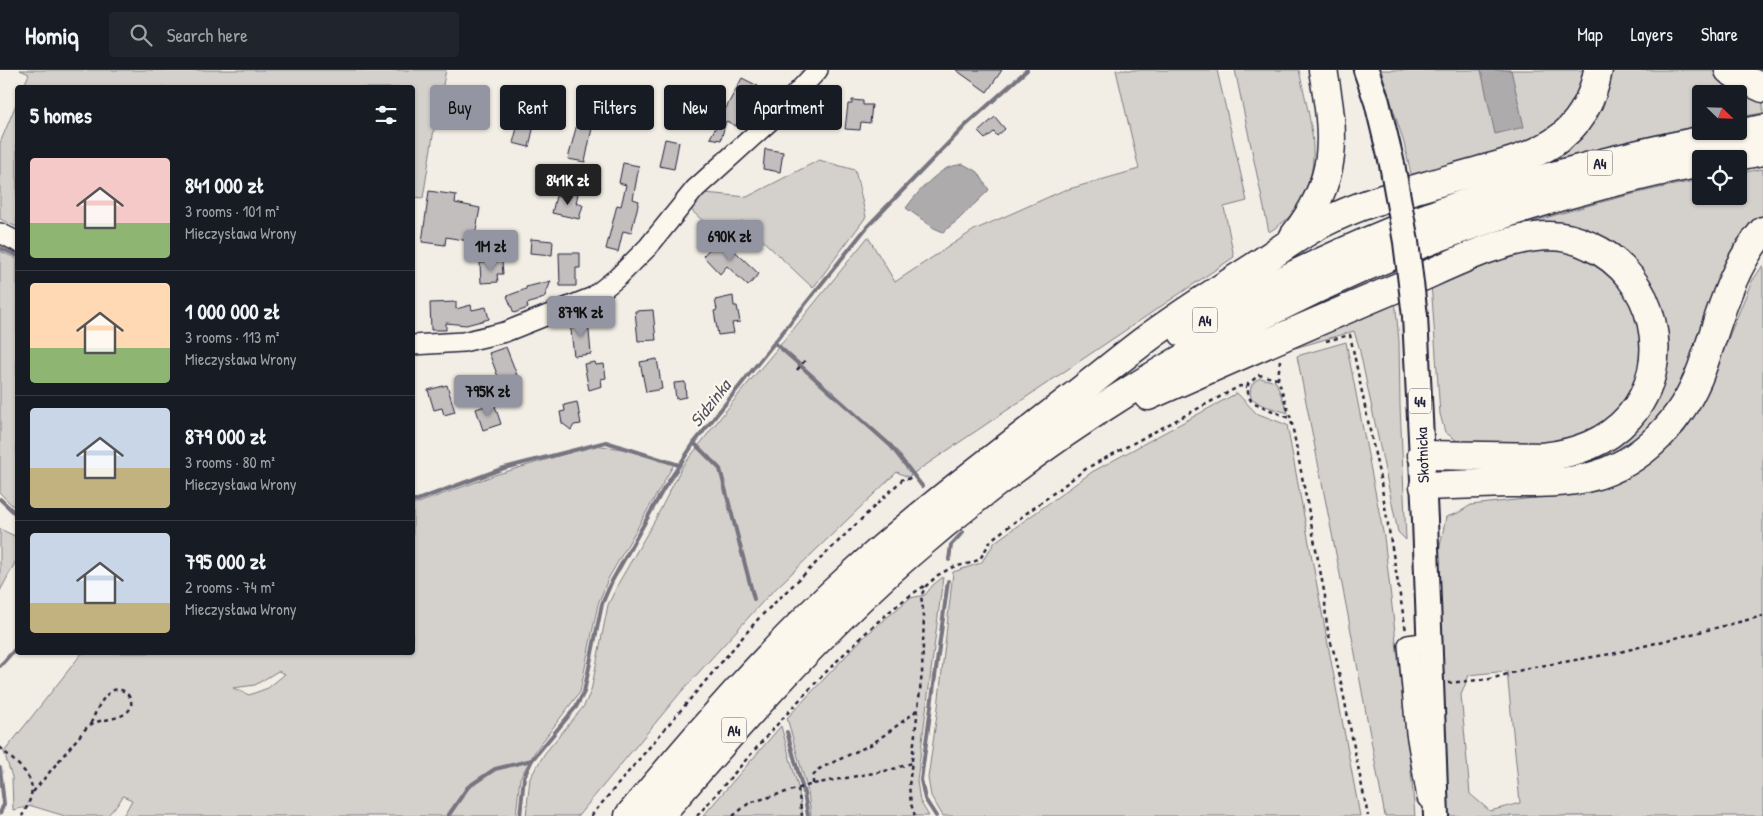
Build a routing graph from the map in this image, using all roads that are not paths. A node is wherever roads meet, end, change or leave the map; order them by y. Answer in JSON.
{"nodes":[{"id":1,"x":818,"y":70,"type":"edge"},
{"id":2,"x":1323,"y":70,"type":"edge"},
{"id":3,"x":1366,"y":70,"type":"edge"},
{"id":4,"x":1598,"y":70,"type":"edge"},
{"id":5,"x":1729,"y":70,"type":"edge"},
{"id":6,"x":1763,"y":88,"type":"edge"},
{"id":7,"x":1763,"y":129,"type":"edge"},
{"id":8,"x":1763,"y":151,"type":"edge"},
{"id":9,"x":1747,"y":154,"type":"edge"},
{"id":10,"x":1692,"y":165,"type":"edge"},
{"id":11,"x":1763,"y":231,"type":"edge"},
{"id":12,"x":0,"y":234,"type":"edge"},
{"id":13,"x":15,"y":241,"type":"edge"},
{"id":14,"x":1286,"y":246,"type":"junction"},
{"id":15,"x":415,"y":345,"type":"edge"},
{"id":16,"x":1048,"y":430,"type":"junction"},
{"id":17,"x":1422,"y":455,"type":"junction"},
{"id":18,"x":1424,"y":486,"type":"junction"},
{"id":19,"x":1419,"y":644,"type":"junction"},
{"id":20,"x":629,"y":816,"type":"edge"},
{"id":21,"x":659,"y":816,"type":"edge"},
{"id":22,"x":1430,"y":816,"type":"edge"},
{"id":23,"x":1436,"y":816,"type":"edge"}],
"edges":[{"from":1,"to":15,"type":"street"},
{"from":2,"to":14,"type":"highway"},
{"from":3,"to":17,"type":"main road","name":"Skotnicka","number":"44","bridge":true},
{"from":4,"to":14,"type":"highway"},
{"from":5,"to":6,"type":"highway"},
{"from":7,"to":16,"type":"highway","number":"A4"},
{"from":8,"to":9,"type":"highway"},
{"from":10,"to":16,"type":"highway","number":"A4"},
{"from":11,"to":18,"type":"highway"},
{"from":12,"to":13,"type":"street"},
{"from":14,"to":16,"type":"highway"},
{"from":16,"to":17,"type":"highway"},
{"from":16,"to":20,"type":"highway","number":"A4"},
{"from":16,"to":21,"type":"highway","number":"A4"},
{"from":17,"to":18,"type":"main road","name":"Skotnicka","number":"44"},
{"from":18,"to":19,"type":"main road","name":"Skotnicka"},
{"from":19,"to":22,"type":"street"},
{"from":19,"to":23,"type":"main road","name":"Skotnicka"}]}
